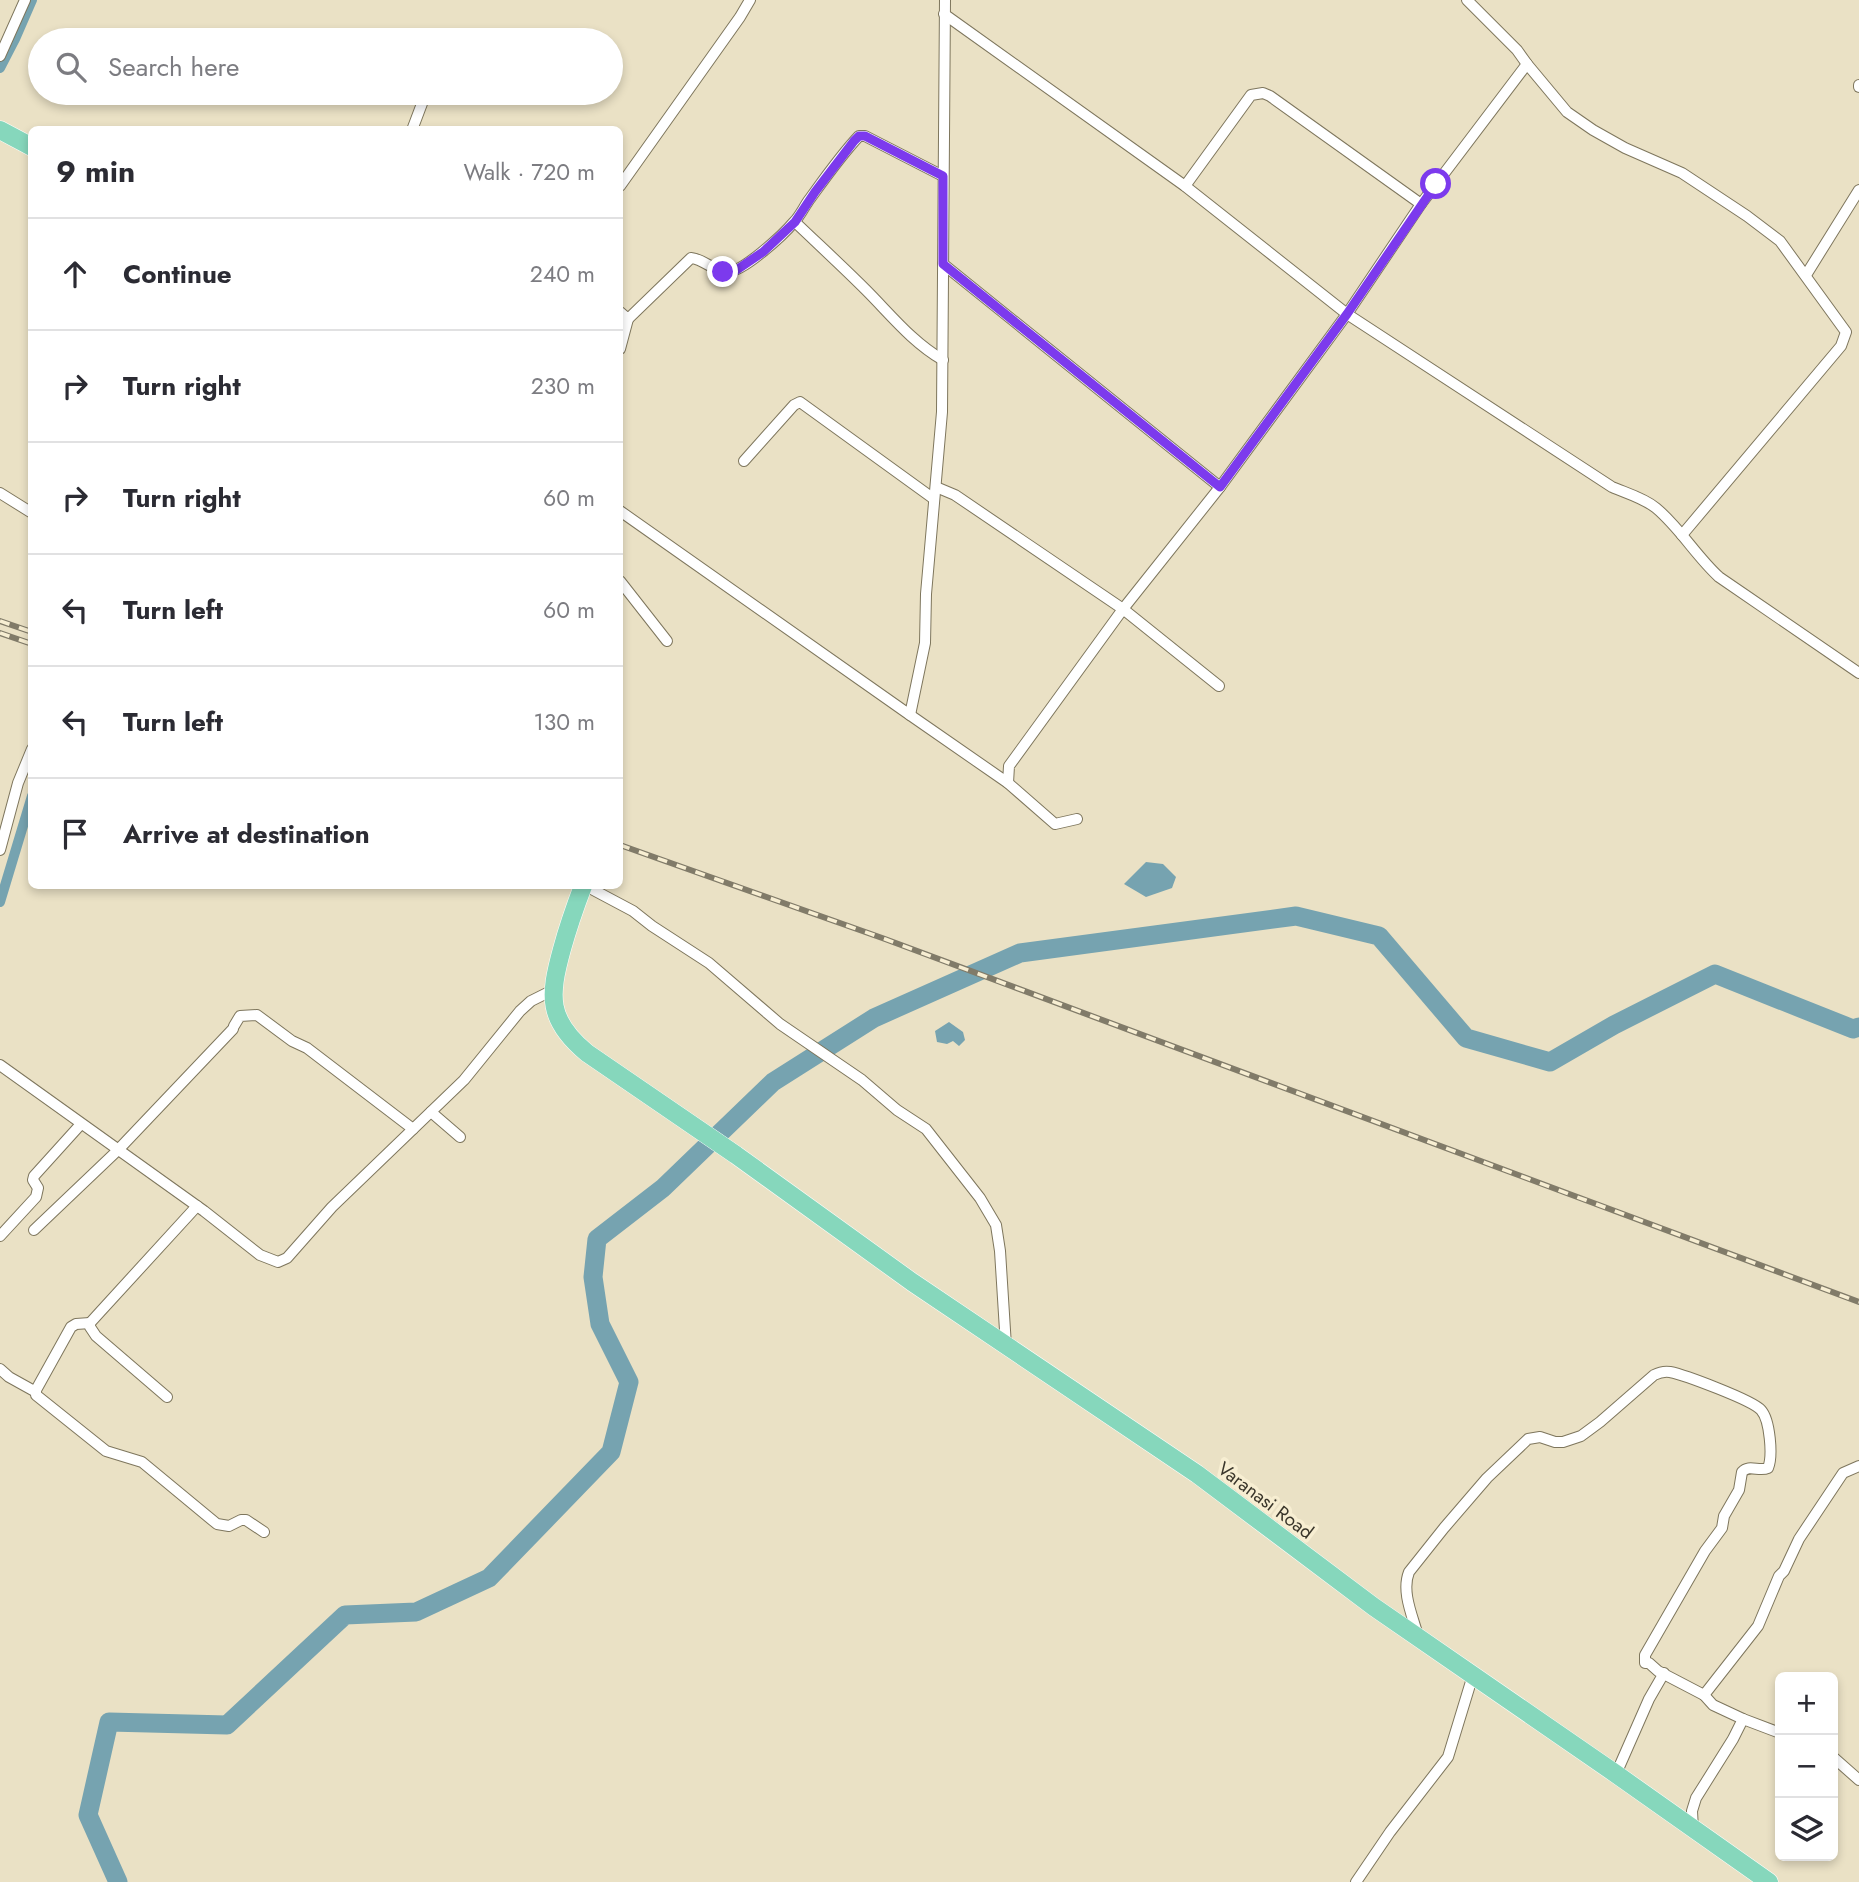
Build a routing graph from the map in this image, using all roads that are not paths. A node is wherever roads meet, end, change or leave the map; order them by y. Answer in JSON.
{"nodes":[{"id":1,"x":25,"y":0,"type":"edge"},
{"id":2,"x":750,"y":0,"type":"edge"},
{"id":3,"x":932,"y":0,"type":"edge"},
{"id":4,"x":1467,"y":0,"type":"edge"},
{"id":5,"x":944,"y":8,"type":"edge"},
{"id":6,"x":0,"y":56,"type":"edge"},
{"id":7,"x":1527,"y":64,"type":"junction"},
{"id":8,"x":421,"y":105,"type":"edge"},
{"id":9,"x":414,"y":126,"type":"edge"},
{"id":10,"x":0,"y":130,"type":"edge"},
{"id":11,"x":28,"y":145,"type":"edge"},
{"id":12,"x":943,"y":176,"type":"junction"},
{"id":13,"x":623,"y":182,"type":"edge"},
{"id":14,"x":1185,"y":186,"type":"junction"},
{"id":15,"x":1859,"y":190,"type":"edge"},
{"id":16,"x":1421,"y":204,"type":"junction"},
{"id":17,"x":795,"y":222,"type":"junction"},
{"id":18,"x":943,"y":264,"type":"junction"},
{"id":19,"x":1806,"y":275,"type":"junction"},
{"id":20,"x":1347,"y":314,"type":"junction"},
{"id":21,"x":624,"y":316,"type":"edge"},
{"id":22,"x":943,"y":360,"type":"junction"},
{"id":23,"x":744,"y":461,"type":"dead end"},
{"id":24,"x":1220,"y":487,"type":"junction"},
{"id":25,"x":0,"y":493,"type":"edge"},
{"id":26,"x":935,"y":493,"type":"junction"},
{"id":27,"x":28,"y":510,"type":"edge"},
{"id":28,"x":623,"y":513,"type":"edge"},
{"id":29,"x":1682,"y":535,"type":"junction"},
{"id":30,"x":623,"y":585,"type":"edge"},
{"id":31,"x":1123,"y":608,"type":"junction"},
{"id":32,"x":667,"y":641,"type":"dead end"},
{"id":33,"x":1859,"y":673,"type":"edge"},
{"id":34,"x":1219,"y":686,"type":"dead end"},
{"id":35,"x":910,"y":715,"type":"junction"},
{"id":36,"x":28,"y":759,"type":"edge"},
{"id":37,"x":1008,"y":783,"type":"junction"},
{"id":38,"x":1077,"y":819,"type":"dead end"},
{"id":39,"x":0,"y":850,"type":"edge"},
{"id":40,"x":583,"y":889,"type":"edge"},
{"id":41,"x":590,"y":889,"type":"edge"},
{"id":42,"x":553,"y":990,"type":"junction"},
{"id":43,"x":0,"y":1065,"type":"edge"},
{"id":44,"x":431,"y":1112,"type":"junction"},
{"id":45,"x":81,"y":1124,"type":"junction"},
{"id":46,"x":414,"y":1129,"type":"junction"},
{"id":47,"x":460,"y":1138,"type":"dead end"},
{"id":48,"x":118,"y":1150,"type":"junction"},
{"id":49,"x":197,"y":1206,"type":"junction"},
{"id":50,"x":34,"y":1230,"type":"dead end"},
{"id":51,"x":0,"y":1236,"type":"edge"},
{"id":52,"x":90,"y":1324,"type":"junction"},
{"id":53,"x":1006,"y":1346,"type":"junction"},
{"id":54,"x":0,"y":1369,"type":"edge"},
{"id":55,"x":36,"y":1392,"type":"junction"},
{"id":56,"x":167,"y":1397,"type":"dead end"},
{"id":57,"x":1859,"y":1466,"type":"edge"},
{"id":58,"x":264,"y":1532,"type":"dead end"},
{"id":59,"x":1419,"y":1639,"type":"junction"},
{"id":60,"x":1664,"y":1673,"type":"junction"},
{"id":61,"x":1473,"y":1675,"type":"junction"},
{"id":62,"x":1704,"y":1695,"type":"junction"},
{"id":63,"x":1743,"y":1719,"type":"junction"},
{"id":64,"x":1775,"y":1731,"type":"edge"},
{"id":65,"x":1838,"y":1761,"type":"edge"},
{"id":66,"x":1616,"y":1774,"type":"junction"},
{"id":67,"x":1859,"y":1780,"type":"edge"},
{"id":68,"x":1693,"y":1829,"type":"junction"},
{"id":69,"x":1356,"y":1882,"type":"edge"},
{"id":70,"x":1769,"y":1882,"type":"edge"}],
"edges":[{"from":1,"to":6,"type":"street"},
{"from":2,"to":13,"type":"street"},
{"from":3,"to":5,"type":"street"},
{"from":4,"to":7,"type":"street"},
{"from":5,"to":12,"type":"street"},
{"from":5,"to":14,"type":"street"},
{"from":7,"to":16,"type":"street"},
{"from":7,"to":19,"type":"street"},
{"from":8,"to":9,"type":"street"},
{"from":10,"to":11,"type":"highway"},
{"from":12,"to":17,"type":"street"},
{"from":12,"to":18,"type":"street"},
{"from":14,"to":16,"type":"street"},
{"from":14,"to":20,"type":"street"},
{"from":15,"to":19,"type":"street"},
{"from":16,"to":20,"type":"street"},
{"from":17,"to":21,"type":"street"},
{"from":17,"to":22,"type":"street"},
{"from":18,"to":22,"type":"street"},
{"from":18,"to":24,"type":"street"},
{"from":19,"to":29,"type":"street"},
{"from":20,"to":24,"type":"street"},
{"from":20,"to":29,"type":"street"},
{"from":22,"to":26,"type":"street"},
{"from":23,"to":26,"type":"street"},
{"from":24,"to":31,"type":"street"},
{"from":25,"to":27,"type":"street"},
{"from":26,"to":31,"type":"street"},
{"from":26,"to":35,"type":"street"},
{"from":28,"to":35,"type":"street"},
{"from":29,"to":33,"type":"street"},
{"from":30,"to":32,"type":"street"},
{"from":31,"to":34,"type":"street"},
{"from":31,"to":37,"type":"street"},
{"from":35,"to":37,"type":"street"},
{"from":36,"to":39,"type":"street"},
{"from":37,"to":38,"type":"street"},
{"from":40,"to":42,"type":"highway"},
{"from":41,"to":53,"type":"street"},
{"from":42,"to":44,"type":"street"},
{"from":42,"to":53,"type":"highway","name":"Varanasi Road"},
{"from":43,"to":45,"type":"street"},
{"from":44,"to":46,"type":"street"},
{"from":44,"to":47,"type":"street"},
{"from":45,"to":48,"type":"street"},
{"from":45,"to":51,"type":"street"},
{"from":46,"to":48,"type":"street"},
{"from":46,"to":49,"type":"street"},
{"from":48,"to":49,"type":"street"},
{"from":48,"to":50,"type":"street"},
{"from":49,"to":52,"type":"street"},
{"from":52,"to":55,"type":"street"},
{"from":52,"to":56,"type":"street"},
{"from":53,"to":59,"type":"highway","name":"Varanasi Road"},
{"from":54,"to":55,"type":"street"},
{"from":55,"to":58,"type":"street"},
{"from":57,"to":62,"type":"street"},
{"from":59,"to":60,"type":"street"},
{"from":59,"to":61,"type":"highway","name":"Varanasi Road"},
{"from":60,"to":62,"type":"street"},
{"from":60,"to":66,"type":"street"},
{"from":61,"to":66,"type":"highway","name":"Varanasi Road"},
{"from":61,"to":69,"type":"street"},
{"from":62,"to":63,"type":"street"},
{"from":63,"to":64,"type":"street"},
{"from":63,"to":68,"type":"street"},
{"from":65,"to":67,"type":"street"},
{"from":66,"to":68,"type":"highway","name":"Varanasi Road"},
{"from":68,"to":70,"type":"highway","name":"Varanasi Road"}]}
